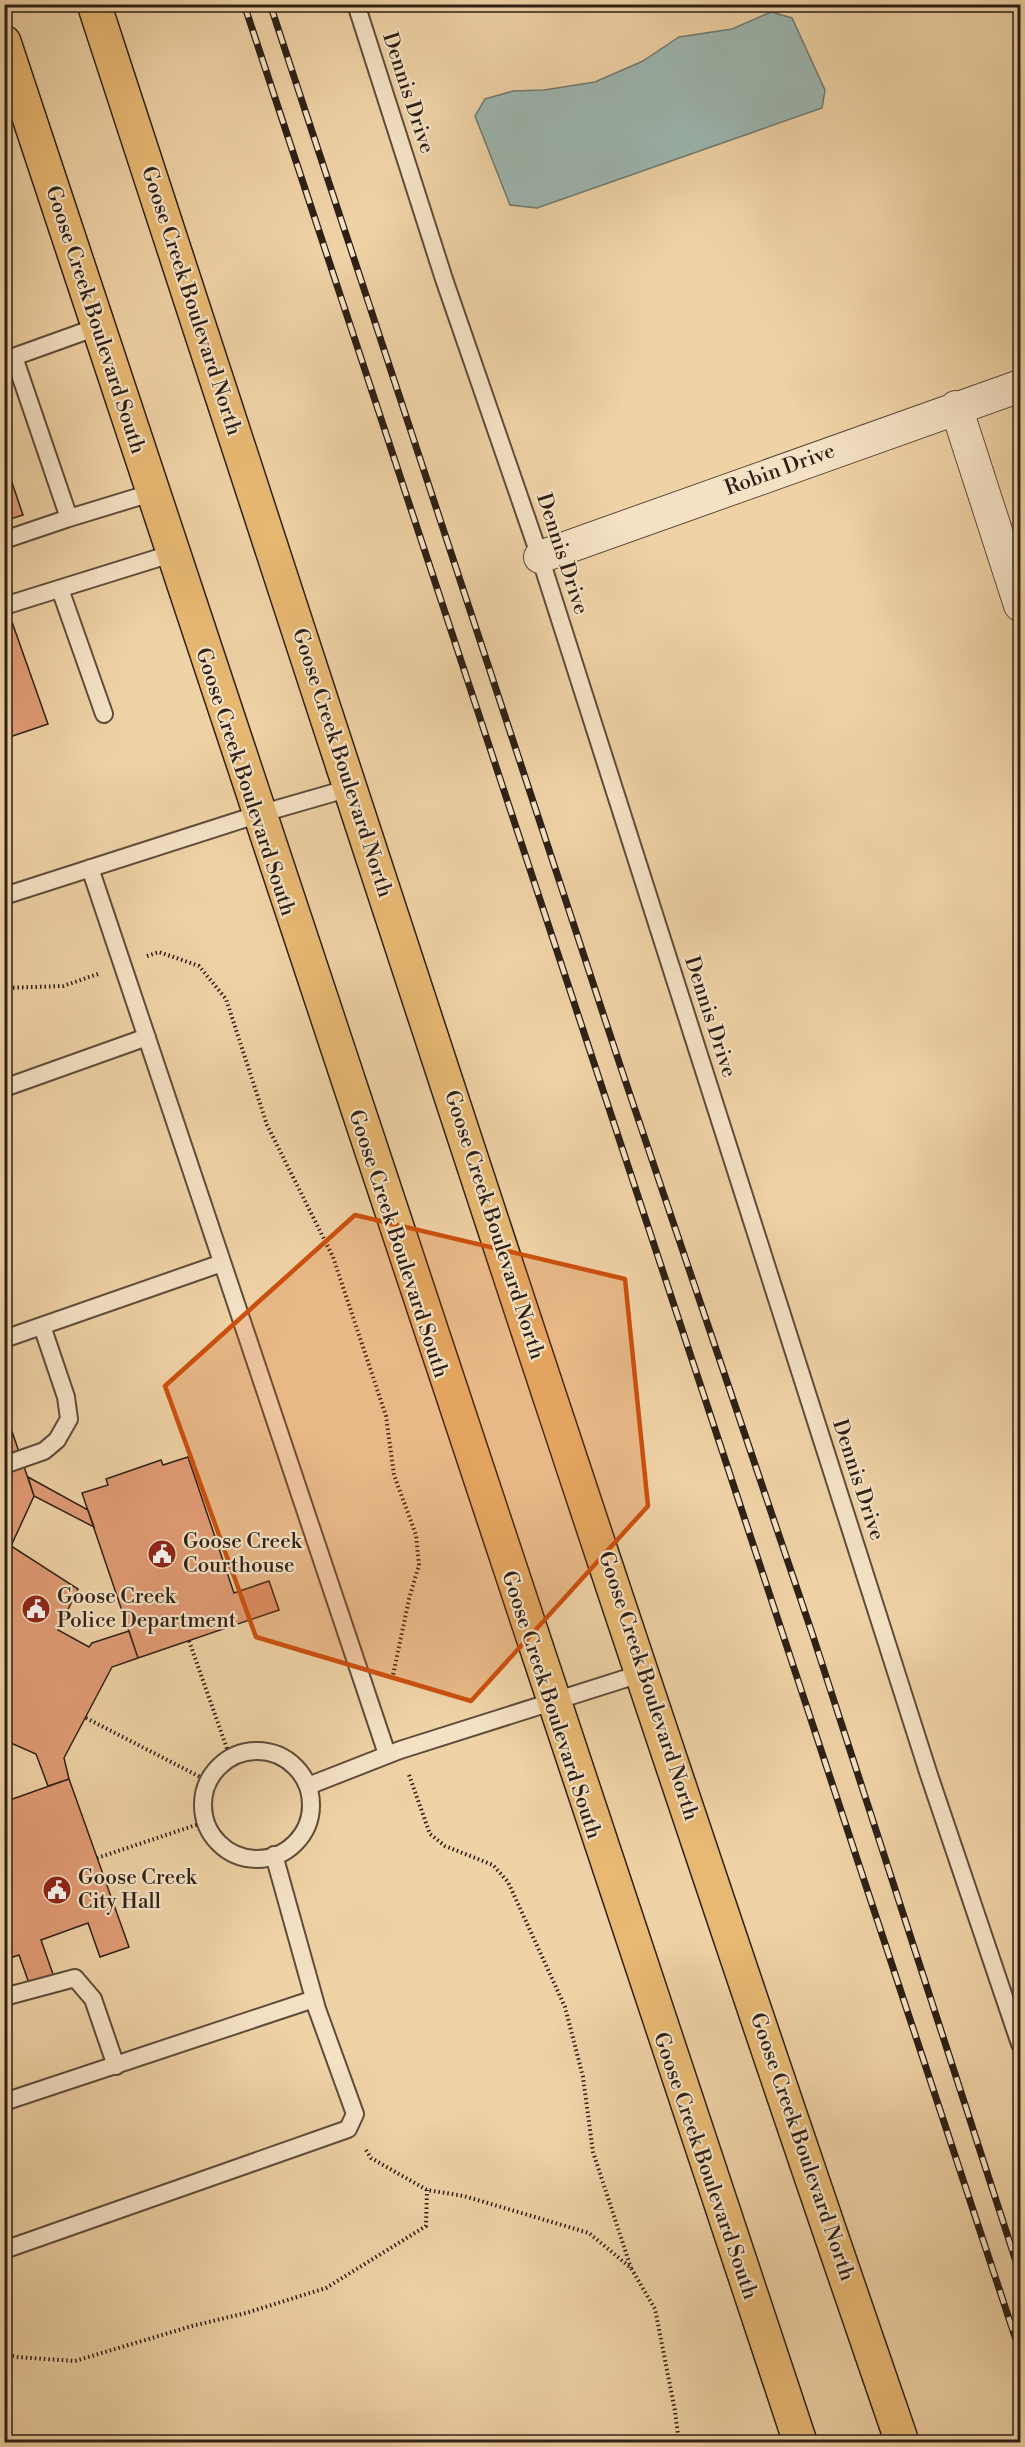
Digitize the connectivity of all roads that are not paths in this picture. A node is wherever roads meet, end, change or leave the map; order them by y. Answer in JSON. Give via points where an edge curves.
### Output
{"nodes":[{"id":1,"x":94,"y":4,"type":"edge"},
{"id":2,"x":356,"y":4,"type":"edge"},
{"id":3,"x":4,"y":42,"type":"edge"},
{"id":4,"x":97,"y":327,"type":"junction"},
{"id":5,"x":9,"y":358,"type":"edge"},
{"id":6,"x":1020,"y":386,"type":"edge"},
{"id":7,"x":956,"y":407,"type":"junction"},
{"id":8,"x":151,"y":493,"type":"junction"},
{"id":9,"x":69,"y":518,"type":"junction"},
{"id":10,"x":4,"y":540,"type":"edge"},
{"id":11,"x":171,"y":554,"type":"junction"},
{"id":12,"x":540,"y":557,"type":"junction"},
{"id":13,"x":60,"y":589,"type":"junction"},
{"id":14,"x":1020,"y":605,"type":"edge"},
{"id":15,"x":4,"y":606,"type":"edge"},
{"id":16,"x":104,"y":714,"type":"dead end"},
{"id":17,"x":350,"y":788,"type":"junction"},
{"id":18,"x":256,"y":815,"type":"junction"},
{"id":19,"x":90,"y":868,"type":"junction"},
{"id":20,"x":4,"y":896,"type":"edge"},
{"id":21,"x":147,"y":1037,"type":"junction"},
{"id":22,"x":4,"y":1088,"type":"edge"},
{"id":23,"x":222,"y":1263,"type":"junction"},
{"id":24,"x":42,"y":1326,"type":"junction"},
{"id":25,"x":4,"y":1339,"type":"edge"},
{"id":26,"x":4,"y":1465,"type":"edge"},
{"id":27,"x":643,"y":1673,"type":"junction"},
{"id":28,"x":550,"y":1702,"type":"junction"},
{"id":29,"x":393,"y":1752,"type":"junction"},
{"id":30,"x":308,"y":1786,"type":"junction"},
{"id":31,"x":274,"y":1855,"type":"junction"},
{"id":32,"x":4,"y":1997,"type":"edge"},
{"id":33,"x":314,"y":1999,"type":"junction"},
{"id":34,"x":1020,"y":2044,"type":"edge"},
{"id":35,"x":116,"y":2066,"type":"junction"},
{"id":36,"x":4,"y":2102,"type":"edge"},
{"id":37,"x":4,"y":2250,"type":"edge"},
{"id":38,"x":800,"y":2442,"type":"edge"},
{"id":39,"x":902,"y":2442,"type":"edge"}],
"edges":[{"from":1,"to":17,"type":"highway","name":"Goose Creek Boulevard North"},
{"from":2,"to":12,"type":"lane","name":"Dennis Drive","via":[[444,279]]},
{"from":3,"to":4,"type":"highway","name":"Goose Creek Boulevard South"},
{"from":4,"to":5,"type":"lane"},
{"from":4,"to":8,"type":"highway","name":"Goose Creek Boulevard South"},
{"from":5,"to":9,"type":"lane"},
{"from":6,"to":7,"type":"street","name":"Robin Drive"},
{"from":7,"to":12,"type":"street","name":"Robin Drive"},
{"from":7,"to":14,"type":"street"},
{"from":8,"to":9,"type":"lane"},
{"from":8,"to":11,"type":"highway","name":"Goose Creek Boulevard South"},
{"from":9,"to":10,"type":"lane"},
{"from":11,"to":13,"type":"lane"},
{"from":11,"to":18,"type":"highway","name":"Goose Creek Boulevard South"},
{"from":12,"to":34,"type":"lane","name":"Dennis Drive","via":[[929,1775]]},
{"from":13,"to":15,"type":"lane"},
{"from":13,"to":16,"type":"lane"},
{"from":17,"to":18,"type":"lane"},
{"from":17,"to":27,"type":"highway","name":"Goose Creek Boulevard North"},
{"from":18,"to":19,"type":"lane"},
{"from":18,"to":28,"type":"highway","name":"Goose Creek Boulevard South"},
{"from":19,"to":20,"type":"lane"},
{"from":19,"to":21,"type":"lane"},
{"from":21,"to":22,"type":"lane"},
{"from":21,"to":23,"type":"lane"},
{"from":23,"to":24,"type":"lane"},
{"from":23,"to":29,"type":"lane"},
{"from":24,"to":25,"type":"lane"},
{"from":24,"to":26,"type":"lane","via":[[66,1396],[69,1419],[57,1440],[44,1450]]},
{"from":27,"to":28,"type":"lane"},
{"from":27,"to":39,"type":"highway","name":"Goose Creek Boulevard North"},
{"from":28,"to":29,"type":"lane"},
{"from":28,"to":38,"type":"highway","name":"Goose Creek Boulevard South"},
{"from":29,"to":30,"type":"lane"},
{"from":30,"to":31,"type":"lane","via":[[309,1818],[302,1835]]},
{"from":30,"to":31,"type":"lane","via":[[293,1764],[268,1752],[248,1751],[231,1757],[213,1772],[208,1782],[202,1810],[214,1839],[227,1851],[244,1857]]},
{"from":31,"to":33,"type":"lane"},
{"from":32,"to":35,"type":"lane","via":[[75,1978],[93,1999]]},
{"from":33,"to":35,"type":"lane"},
{"from":33,"to":37,"type":"lane","via":[[355,2114],[348,2129]]},
{"from":35,"to":36,"type":"lane"}]}
